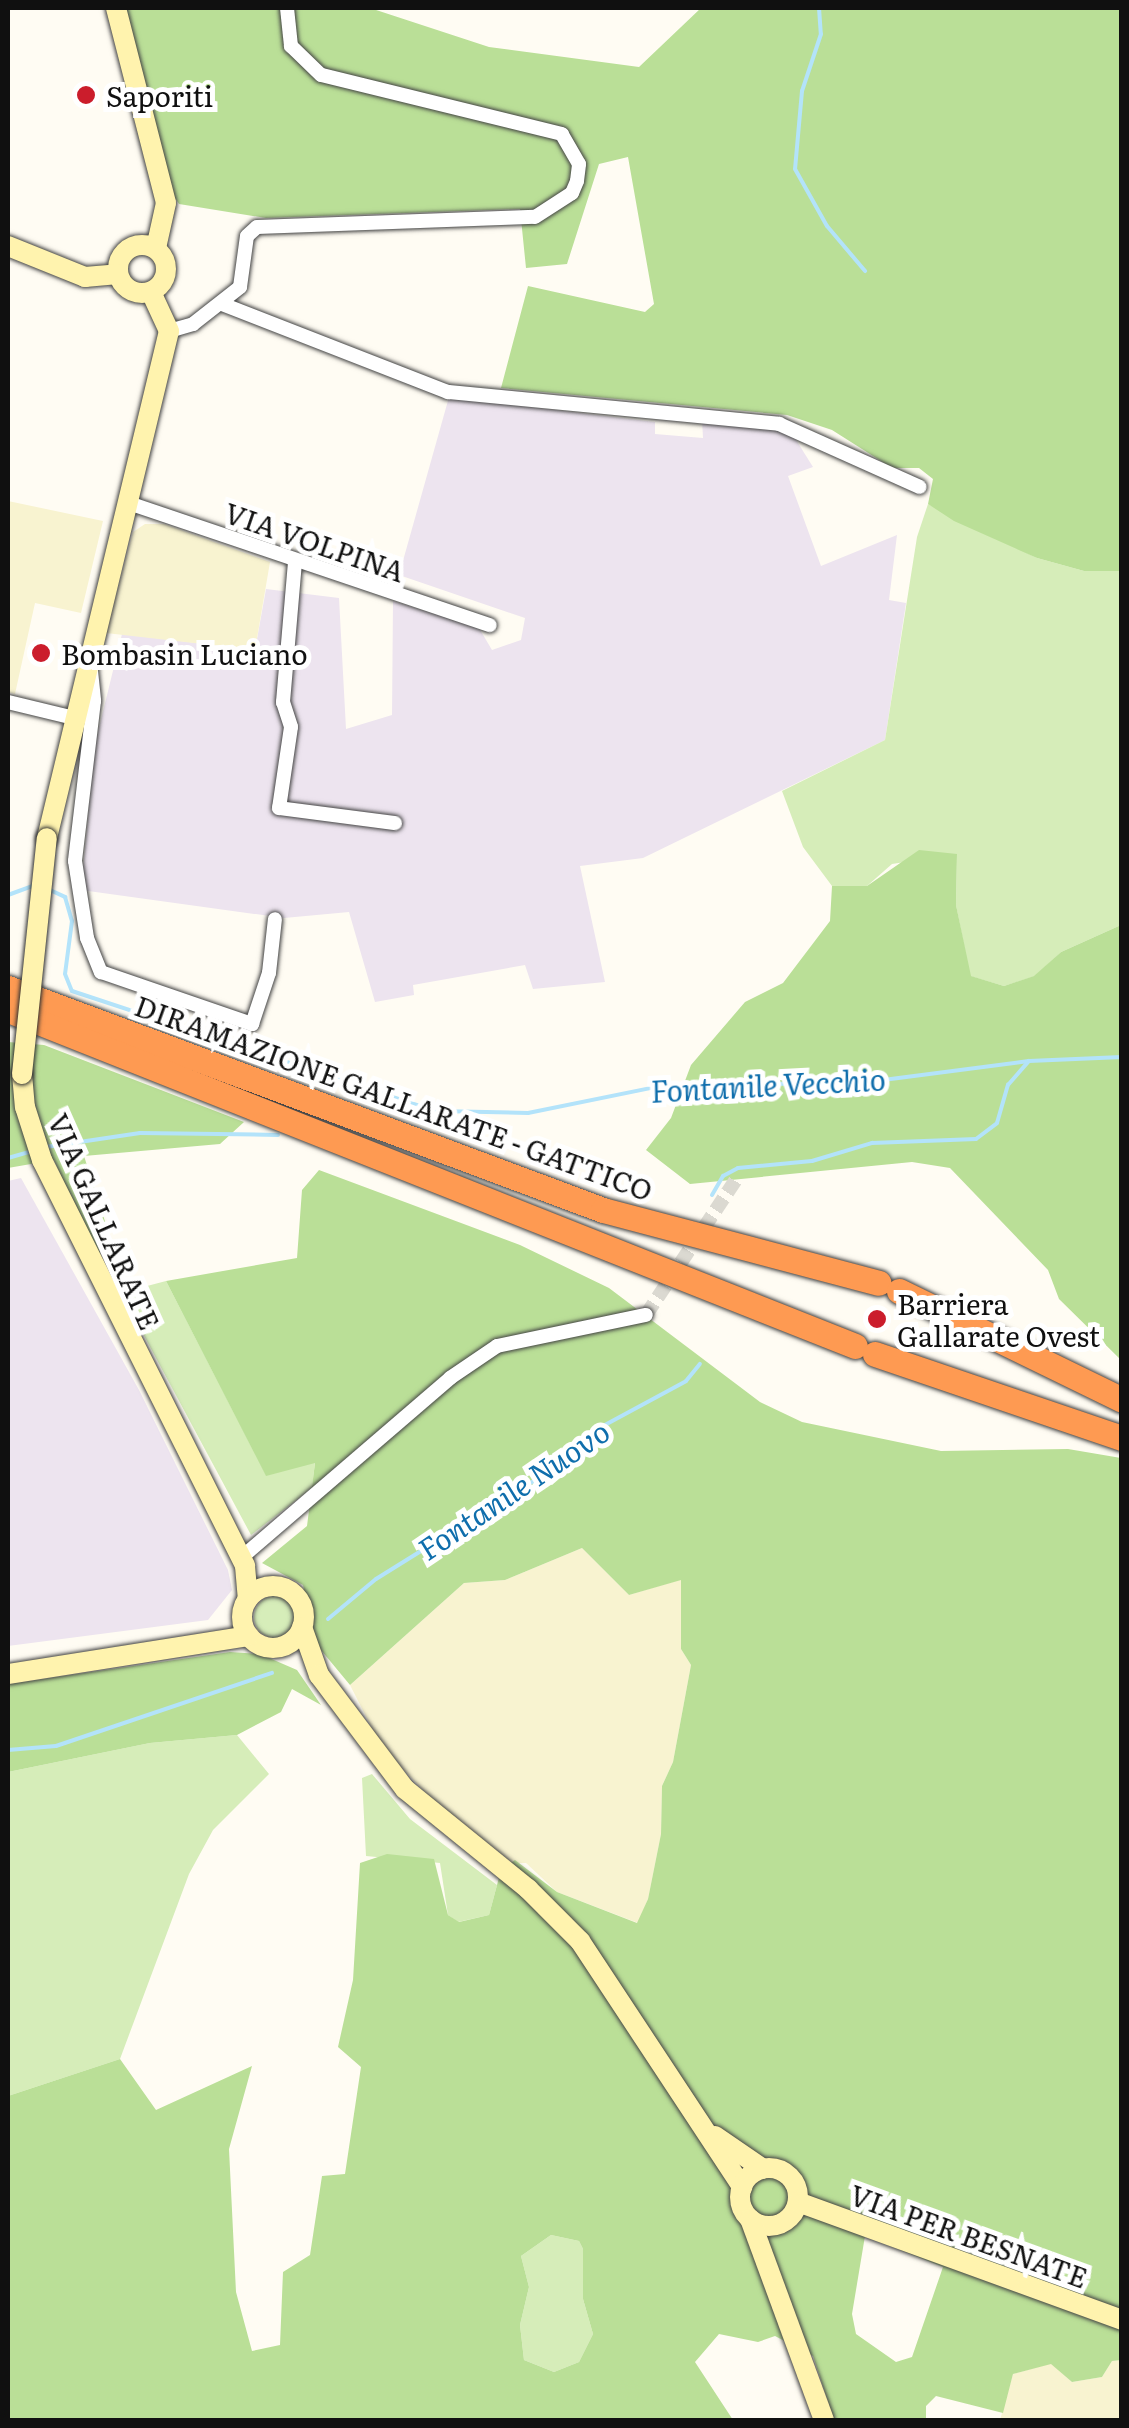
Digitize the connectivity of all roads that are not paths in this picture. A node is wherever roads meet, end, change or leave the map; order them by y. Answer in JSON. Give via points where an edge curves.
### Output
{"nodes":[{"id":1,"x":116,"y":8,"type":"edge"},
{"id":2,"x":287,"y":8,"type":"edge"},
{"id":3,"x":8,"y":246,"type":"edge"},
{"id":4,"x":156,"y":248,"type":"junction"},
{"id":5,"x":118,"y":274,"type":"junction"},
{"id":6,"x":151,"y":292,"type":"junction"},
{"id":7,"x":222,"y":304,"type":"junction"},
{"id":8,"x":169,"y":332,"type":"junction"},
{"id":9,"x":920,"y":488,"type":"dead end"},
{"id":10,"x":126,"y":502,"type":"junction"},
{"id":11,"x":295,"y":562,"type":"junction"},
{"id":12,"x":490,"y":625,"type":"dead end"},
{"id":13,"x":89,"y":648,"type":"junction"},
{"id":14,"x":8,"y":702,"type":"edge"},
{"id":15,"x":74,"y":718,"type":"junction"},
{"id":16,"x":395,"y":823,"type":"dead end"},
{"id":17,"x":275,"y":920,"type":"dead end"},
{"id":18,"x":8,"y":988,"type":"edge"},
{"id":19,"x":8,"y":1010,"type":"edge"},
{"id":20,"x":646,"y":1315,"type":"tunnel mouth"},
{"id":21,"x":1122,"y":1400,"type":"edge"},
{"id":22,"x":1122,"y":1438,"type":"edge"},
{"id":23,"x":243,"y":1562,"type":"junction"},
{"id":24,"x":280,"y":1586,"type":"junction"},
{"id":25,"x":245,"y":1604,"type":"junction"},
{"id":26,"x":302,"y":1628,"type":"junction"},
{"id":27,"x":249,"y":1636,"type":"junction"},
{"id":28,"x":196,"y":1642,"type":"junction"},
{"id":29,"x":274,"y":1648,"type":"junction"},
{"id":30,"x":316,"y":1671,"type":"junction"},
{"id":31,"x":8,"y":1674,"type":"edge"},
{"id":32,"x":708,"y":2132,"type":"junction"},
{"id":33,"x":763,"y":2168,"type":"junction"},
{"id":34,"x":742,"y":2187,"type":"junction"},
{"id":35,"x":798,"y":2202,"type":"junction"},
{"id":36,"x":750,"y":2219,"type":"junction"},
{"id":37,"x":777,"y":2225,"type":"junction"},
{"id":38,"x":772,"y":2271,"type":"junction"},
{"id":39,"x":1122,"y":2320,"type":"edge"},
{"id":40,"x":824,"y":2420,"type":"edge"}],
"edges":[{"from":1,"to":4,"type":"street","via":[[166,204]]},
{"from":2,"to":7,"type":"street","via":[[290,46],[321,75],[562,134],[579,164],[577,181],[572,194],[534,217],[257,227],[248,236],[240,288]]},
{"from":3,"to":5,"type":"street","via":[[85,278]]},
{"from":4,"to":5,"type":"street","via":[[128,248]]},
{"from":4,"to":6,"type":"street","via":[[167,267]]},
{"from":5,"to":6,"type":"street","via":[[130,290]]},
{"from":6,"to":8,"type":"street"},
{"from":7,"to":8,"type":"street"},
{"from":7,"to":9,"type":"street","via":[[448,392],[779,424]]},
{"from":8,"to":10,"type":"street","name":"VIA GALLARATE"},
{"from":10,"to":11,"type":"street","name":"VIA VOLPINA"},
{"from":10,"to":13,"type":"street","name":"VIA GALLARATE"},
{"from":11,"to":12,"type":"street","name":"VIA VOLPINA"},
{"from":11,"to":16,"type":"street","via":[[283,702],[291,728],[279,808]]},
{"from":13,"to":15,"type":"street","name":"VIA GALLARATE"},
{"from":13,"to":17,"type":"street","via":[[94,701],[74,861],[87,938],[101,972],[252,1024],[269,973]]},
{"from":14,"to":15,"type":"street"},
{"from":15,"to":23,"type":"street","name":"VIA GALLARATE","bridge":true,"via":[[47,838],[22,1074],[34,1137]]},
{"from":18,"to":21,"type":"highway","name":"DIRAMAZIONE GALLARATE - GATTICO","via":[[604,1210],[889,1287]]},
{"from":19,"to":22,"type":"highway","name":"DIRAMAZIONE GALLARATE - GATTICO","via":[[865,1350]]},
{"from":20,"to":23,"type":"street","via":[[496,1346],[450,1378]]},
{"from":23,"to":24,"type":"street"},
{"from":23,"to":25,"type":"street","name":"VIA GALLARATE"},
{"from":24,"to":25,"type":"street"},
{"from":24,"to":26,"type":"street","via":[[300,1602]]},
{"from":25,"to":27,"type":"street"},
{"from":25,"to":28,"type":"street"},
{"from":26,"to":29,"type":"street"},
{"from":26,"to":30,"type":"street"},
{"from":27,"to":28,"type":"street"},
{"from":27,"to":29,"type":"street"},
{"from":28,"to":31,"type":"street"},
{"from":29,"to":30,"type":"street"},
{"from":30,"to":32,"type":"street","via":[[404,1789],[528,1889],[580,1941]]},
{"from":32,"to":33,"type":"street"},
{"from":32,"to":34,"type":"street"},
{"from":33,"to":34,"type":"street"},
{"from":33,"to":35,"type":"street","via":[[789,2176]]},
{"from":34,"to":36,"type":"street"},
{"from":35,"to":37,"type":"street"},
{"from":35,"to":39,"type":"street","name":"VIA PER BESNATE"},
{"from":36,"to":37,"type":"street"},
{"from":36,"to":38,"type":"street"},
{"from":37,"to":38,"type":"street"},
{"from":38,"to":40,"type":"street"}]}
